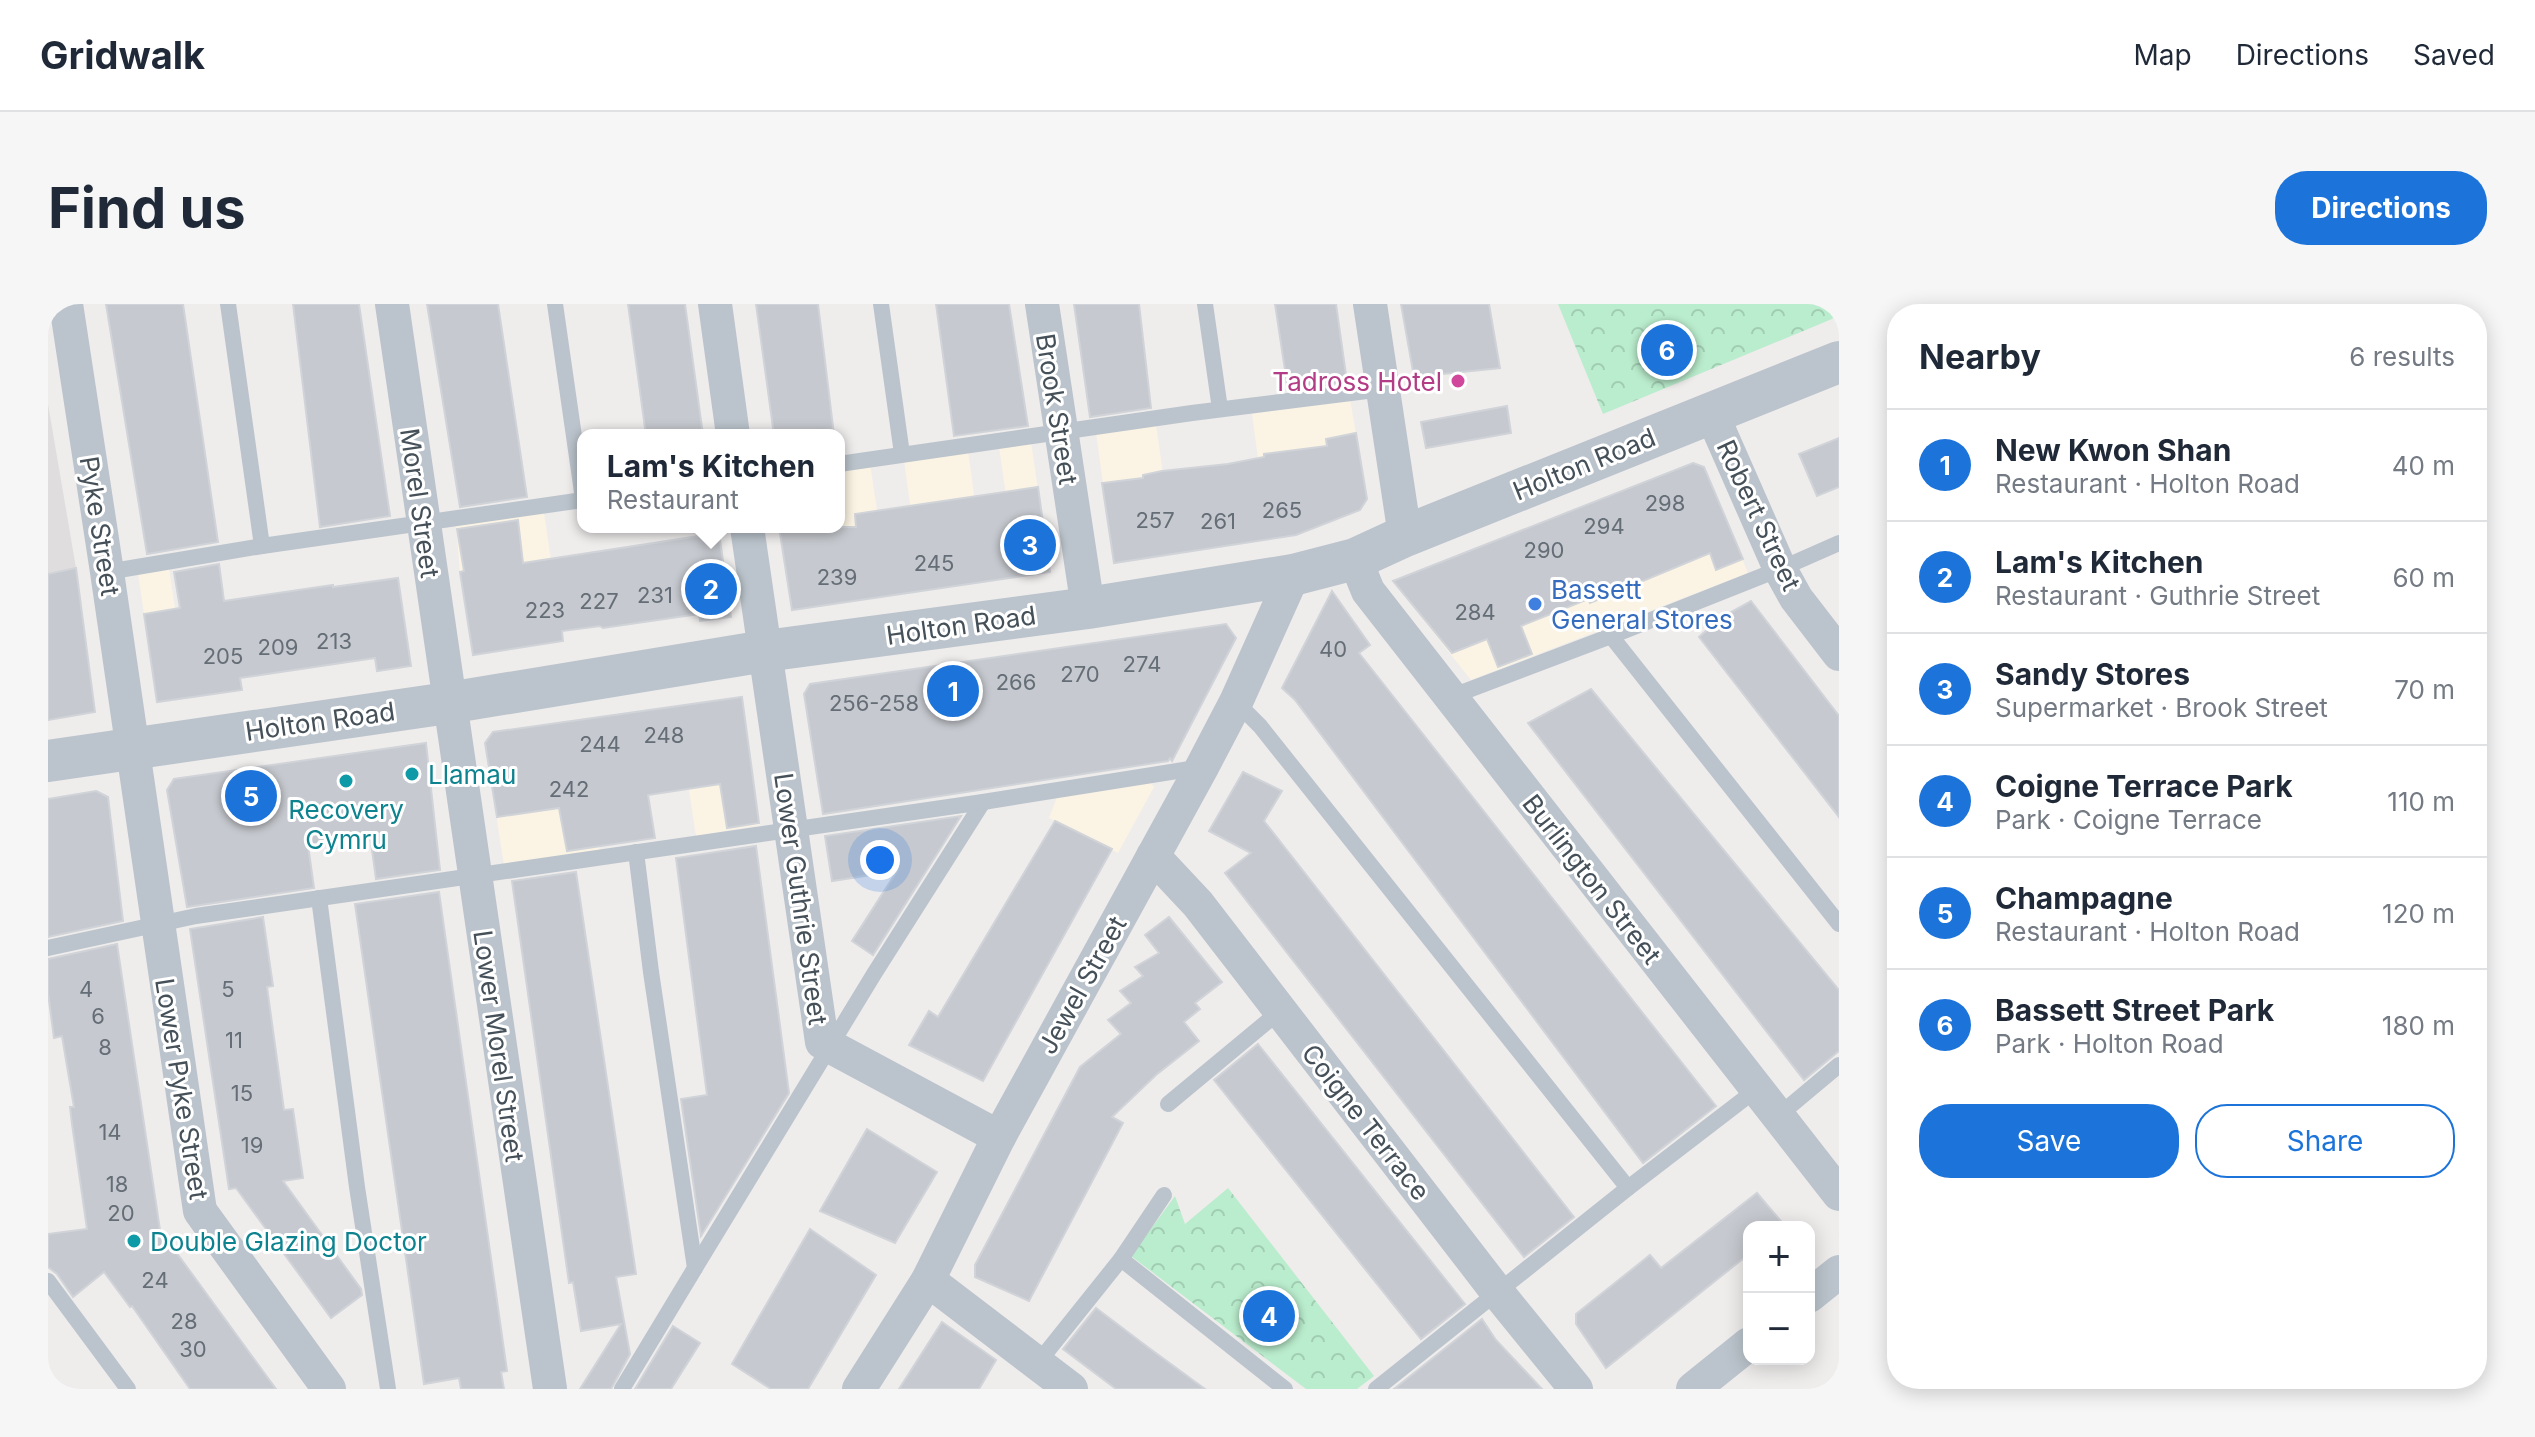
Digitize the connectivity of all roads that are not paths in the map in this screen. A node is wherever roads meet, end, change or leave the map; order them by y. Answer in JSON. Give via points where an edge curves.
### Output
{"nodes":[{"id":1,"x":66,"y":304,"type":"edge"},
{"id":2,"x":228,"y":304,"type":"edge"},
{"id":3,"x":392,"y":304,"type":"edge"},
{"id":4,"x":555,"y":304,"type":"edge"},
{"id":5,"x":715,"y":304,"type":"edge"},
{"id":6,"x":881,"y":304,"type":"edge"},
{"id":7,"x":1042,"y":304,"type":"edge"},
{"id":8,"x":1205,"y":304,"type":"edge"},
{"id":9,"x":1370,"y":304,"type":"edge"},
{"id":10,"x":1839,"y":362,"type":"edge"},
{"id":11,"x":1383,"y":389,"type":"junction"},
{"id":12,"x":1220,"y":409,"type":"junction"},
{"id":13,"x":1711,"y":412,"type":"junction"},
{"id":14,"x":732,"y":429,"type":"edge"},
{"id":15,"x":1061,"y":432,"type":"junction"},
{"id":16,"x":902,"y":454,"type":"junction"},
{"id":17,"x":577,"y":457,"type":"edge"},
{"id":18,"x":845,"y":463,"type":"edge"},
{"id":19,"x":577,"y":500,"type":"edge"},
{"id":20,"x":423,"y":523,"type":"junction"},
{"id":21,"x":748,"y":533,"type":"edge"},
{"id":22,"x":1405,"y":536,"type":"junction"},
{"id":23,"x":1839,"y":543,"type":"edge"},
{"id":24,"x":262,"y":546,"type":"junction"},
{"id":25,"x":1355,"y":559,"type":"junction"},
{"id":26,"x":1780,"y":569,"type":"junction"},
{"id":27,"x":107,"y":572,"type":"junction"},
{"id":28,"x":1293,"y":575,"type":"junction"},
{"id":29,"x":1088,"y":608,"type":"junction"},
{"id":30,"x":1611,"y":636,"type":"junction"},
{"id":31,"x":765,"y":651,"type":"junction"},
{"id":32,"x":1839,"y":654,"type":"edge"},
{"id":33,"x":1450,"y":697,"type":"junction"},
{"id":34,"x":1236,"y":702,"type":"junction"},
{"id":35,"x":448,"y":703,"type":"junction"},
{"id":36,"x":132,"y":749,"type":"junction"},
{"id":37,"x":48,"y":761,"type":"edge"},
{"id":38,"x":1202,"y":767,"type":"junction"},
{"id":39,"x":983,"y":802,"type":"junction"},
{"id":40,"x":791,"y":830,"type":"junction"},
{"id":41,"x":636,"y":852,"type":"junction"},
{"id":42,"x":1153,"y":856,"type":"junction"},
{"id":43,"x":474,"y":875,"type":"junction"},
{"id":44,"x":319,"y":898,"type":"junction"},
{"id":45,"x":157,"y":923,"type":"junction"},
{"id":46,"x":1839,"y":924,"type":"edge"},
{"id":47,"x":48,"y":948,"type":"edge"},
{"id":48,"x":1280,"y":1011,"type":"junction"},
{"id":49,"x":829,"y":1048,"type":"junction"},
{"id":50,"x":1839,"y":1065,"type":"edge"},
{"id":51,"x":1768,"y":1102,"type":"junction"},
{"id":52,"x":1168,"y":1104,"type":"dead end"},
{"id":53,"x":999,"y":1137,"type":"junction"},
{"id":54,"x":1628,"y":1188,"type":"junction"},
{"id":55,"x":1839,"y":1194,"type":"edge"},
{"id":56,"x":1164,"y":1195,"type":"dead end"},
{"id":57,"x":1121,"y":1259,"type":"junction"},
{"id":58,"x":695,"y":1268,"type":"junction"},
{"id":59,"x":1839,"y":1272,"type":"edge"},
{"id":60,"x":928,"y":1280,"type":"junction"},
{"id":61,"x":48,"y":1281,"type":"edge"},
{"id":62,"x":1498,"y":1293,"type":"junction"},
{"id":63,"x":1813,"y":1293,"type":"edge"},
{"id":64,"x":1743,"y":1349,"type":"edge"},
{"id":65,"x":1048,"y":1376,"type":"edge"},
{"id":66,"x":128,"y":1389,"type":"edge"},
{"id":67,"x":329,"y":1389,"type":"edge"},
{"id":68,"x":388,"y":1389,"type":"edge"},
{"id":69,"x":550,"y":1389,"type":"edge"},
{"id":70,"x":622,"y":1389,"type":"edge"},
{"id":71,"x":859,"y":1389,"type":"edge"},
{"id":72,"x":1285,"y":1389,"type":"edge"},
{"id":73,"x":1376,"y":1389,"type":"edge"},
{"id":74,"x":1576,"y":1389,"type":"edge"},
{"id":75,"x":1693,"y":1389,"type":"edge"}],
"edges":[{"from":1,"to":27,"type":"street","name":"Pyke Street"},
{"from":2,"to":24,"type":"lane"},
{"from":3,"to":20,"type":"street","name":"Morel Street"},
{"from":4,"to":17,"type":"lane"},
{"from":5,"to":14,"type":"street"},
{"from":6,"to":16,"type":"lane"},
{"from":7,"to":15,"type":"street","name":"Brook Street"},
{"from":8,"to":12,"type":"lane"},
{"from":9,"to":11,"type":"street"},
{"from":10,"to":13,"type":"street","name":"Holton Road"},
{"from":11,"to":12,"type":"lane"},
{"from":11,"to":22,"type":"street"},
{"from":12,"to":15,"type":"lane"},
{"from":13,"to":22,"type":"street","name":"Holton Road"},
{"from":13,"to":26,"type":"street","name":"Robert Street"},
{"from":15,"to":16,"type":"lane"},
{"from":15,"to":29,"type":"street","name":"Brook Street"},
{"from":16,"to":18,"type":"lane"},
{"from":19,"to":20,"type":"lane"},
{"from":20,"to":24,"type":"lane"},
{"from":20,"to":35,"type":"street","name":"Morel Street"},
{"from":21,"to":31,"type":"street","name":"Lower Guthrie Street"},
{"from":22,"to":25,"type":"street","name":"Holton Road"},
{"from":23,"to":26,"type":"lane"},
{"from":24,"to":27,"type":"lane"},
{"from":25,"to":28,"type":"street","name":"Holton Road"},
{"from":25,"to":33,"type":"street","name":"Burlington Street","via":[[1368,591]]},
{"from":26,"to":30,"type":"lane"},
{"from":26,"to":32,"type":"street","name":"Robert Street"},
{"from":27,"to":36,"type":"street","name":"Pyke Street"},
{"from":28,"to":29,"type":"street","name":"Holton Road"},
{"from":28,"to":34,"type":"street","name":"Jewel Street"},
{"from":29,"to":31,"type":"street","name":"Holton Road"},
{"from":30,"to":33,"type":"lane"},
{"from":30,"to":46,"type":"lane"},
{"from":31,"to":35,"type":"street","name":"Holton Road"},
{"from":31,"to":40,"type":"street","name":"Lower Guthrie Street"},
{"from":33,"to":51,"type":"street","name":"Burlington Street"},
{"from":34,"to":38,"type":"street","name":"Jewel Street"},
{"from":34,"to":54,"type":"lane"},
{"from":35,"to":36,"type":"street","name":"Holton Road"},
{"from":35,"to":43,"type":"street","name":"Lower Morel Street"},
{"from":36,"to":37,"type":"street","name":"Holton Road"},
{"from":36,"to":45,"type":"street","name":"Lower Pyke Street"},
{"from":38,"to":39,"type":"lane"},
{"from":38,"to":42,"type":"street","name":"Jewel Street"},
{"from":39,"to":40,"type":"lane"},
{"from":39,"to":49,"type":"lane"},
{"from":40,"to":41,"type":"lane"},
{"from":40,"to":49,"type":"street","name":"Lower Guthrie Street","via":[[822,1042]]},
{"from":41,"to":43,"type":"lane"},
{"from":41,"to":58,"type":"lane"},
{"from":42,"to":48,"type":"street","name":"Coigne Terrace","via":[[1198,904]]},
{"from":42,"to":53,"type":"street","name":"Jewel Street"},
{"from":43,"to":44,"type":"lane"},
{"from":43,"to":69,"type":"street","name":"Lower Morel Street"},
{"from":44,"to":45,"type":"lane"},
{"from":44,"to":68,"type":"lane"},
{"from":45,"to":47,"type":"lane"},
{"from":45,"to":67,"type":"street","name":"Lower Pyke Street","via":[[200,1211]]},
{"from":48,"to":52,"type":"lane"},
{"from":48,"to":62,"type":"street","name":"Coigne Terrace"},
{"from":49,"to":53,"type":"street","name":"Lower Guthrie Street"},
{"from":49,"to":58,"type":"lane"},
{"from":50,"to":51,"type":"lane"},
{"from":51,"to":54,"type":"lane"},
{"from":51,"to":55,"type":"street","name":"Burlington Street"},
{"from":53,"to":60,"type":"street","name":"Jewel Street"},
{"from":54,"to":62,"type":"lane"},
{"from":56,"to":57,"type":"lane"},
{"from":57,"to":65,"type":"lane"},
{"from":57,"to":72,"type":"lane"},
{"from":58,"to":70,"type":"lane"},
{"from":59,"to":63,"type":"street"},
{"from":60,"to":65,"type":"street"},
{"from":60,"to":71,"type":"street","name":"Jewel Street"},
{"from":61,"to":66,"type":"lane"},
{"from":62,"to":73,"type":"lane"},
{"from":62,"to":74,"type":"street","name":"Coigne Terrace"},
{"from":64,"to":75,"type":"street"}]}
